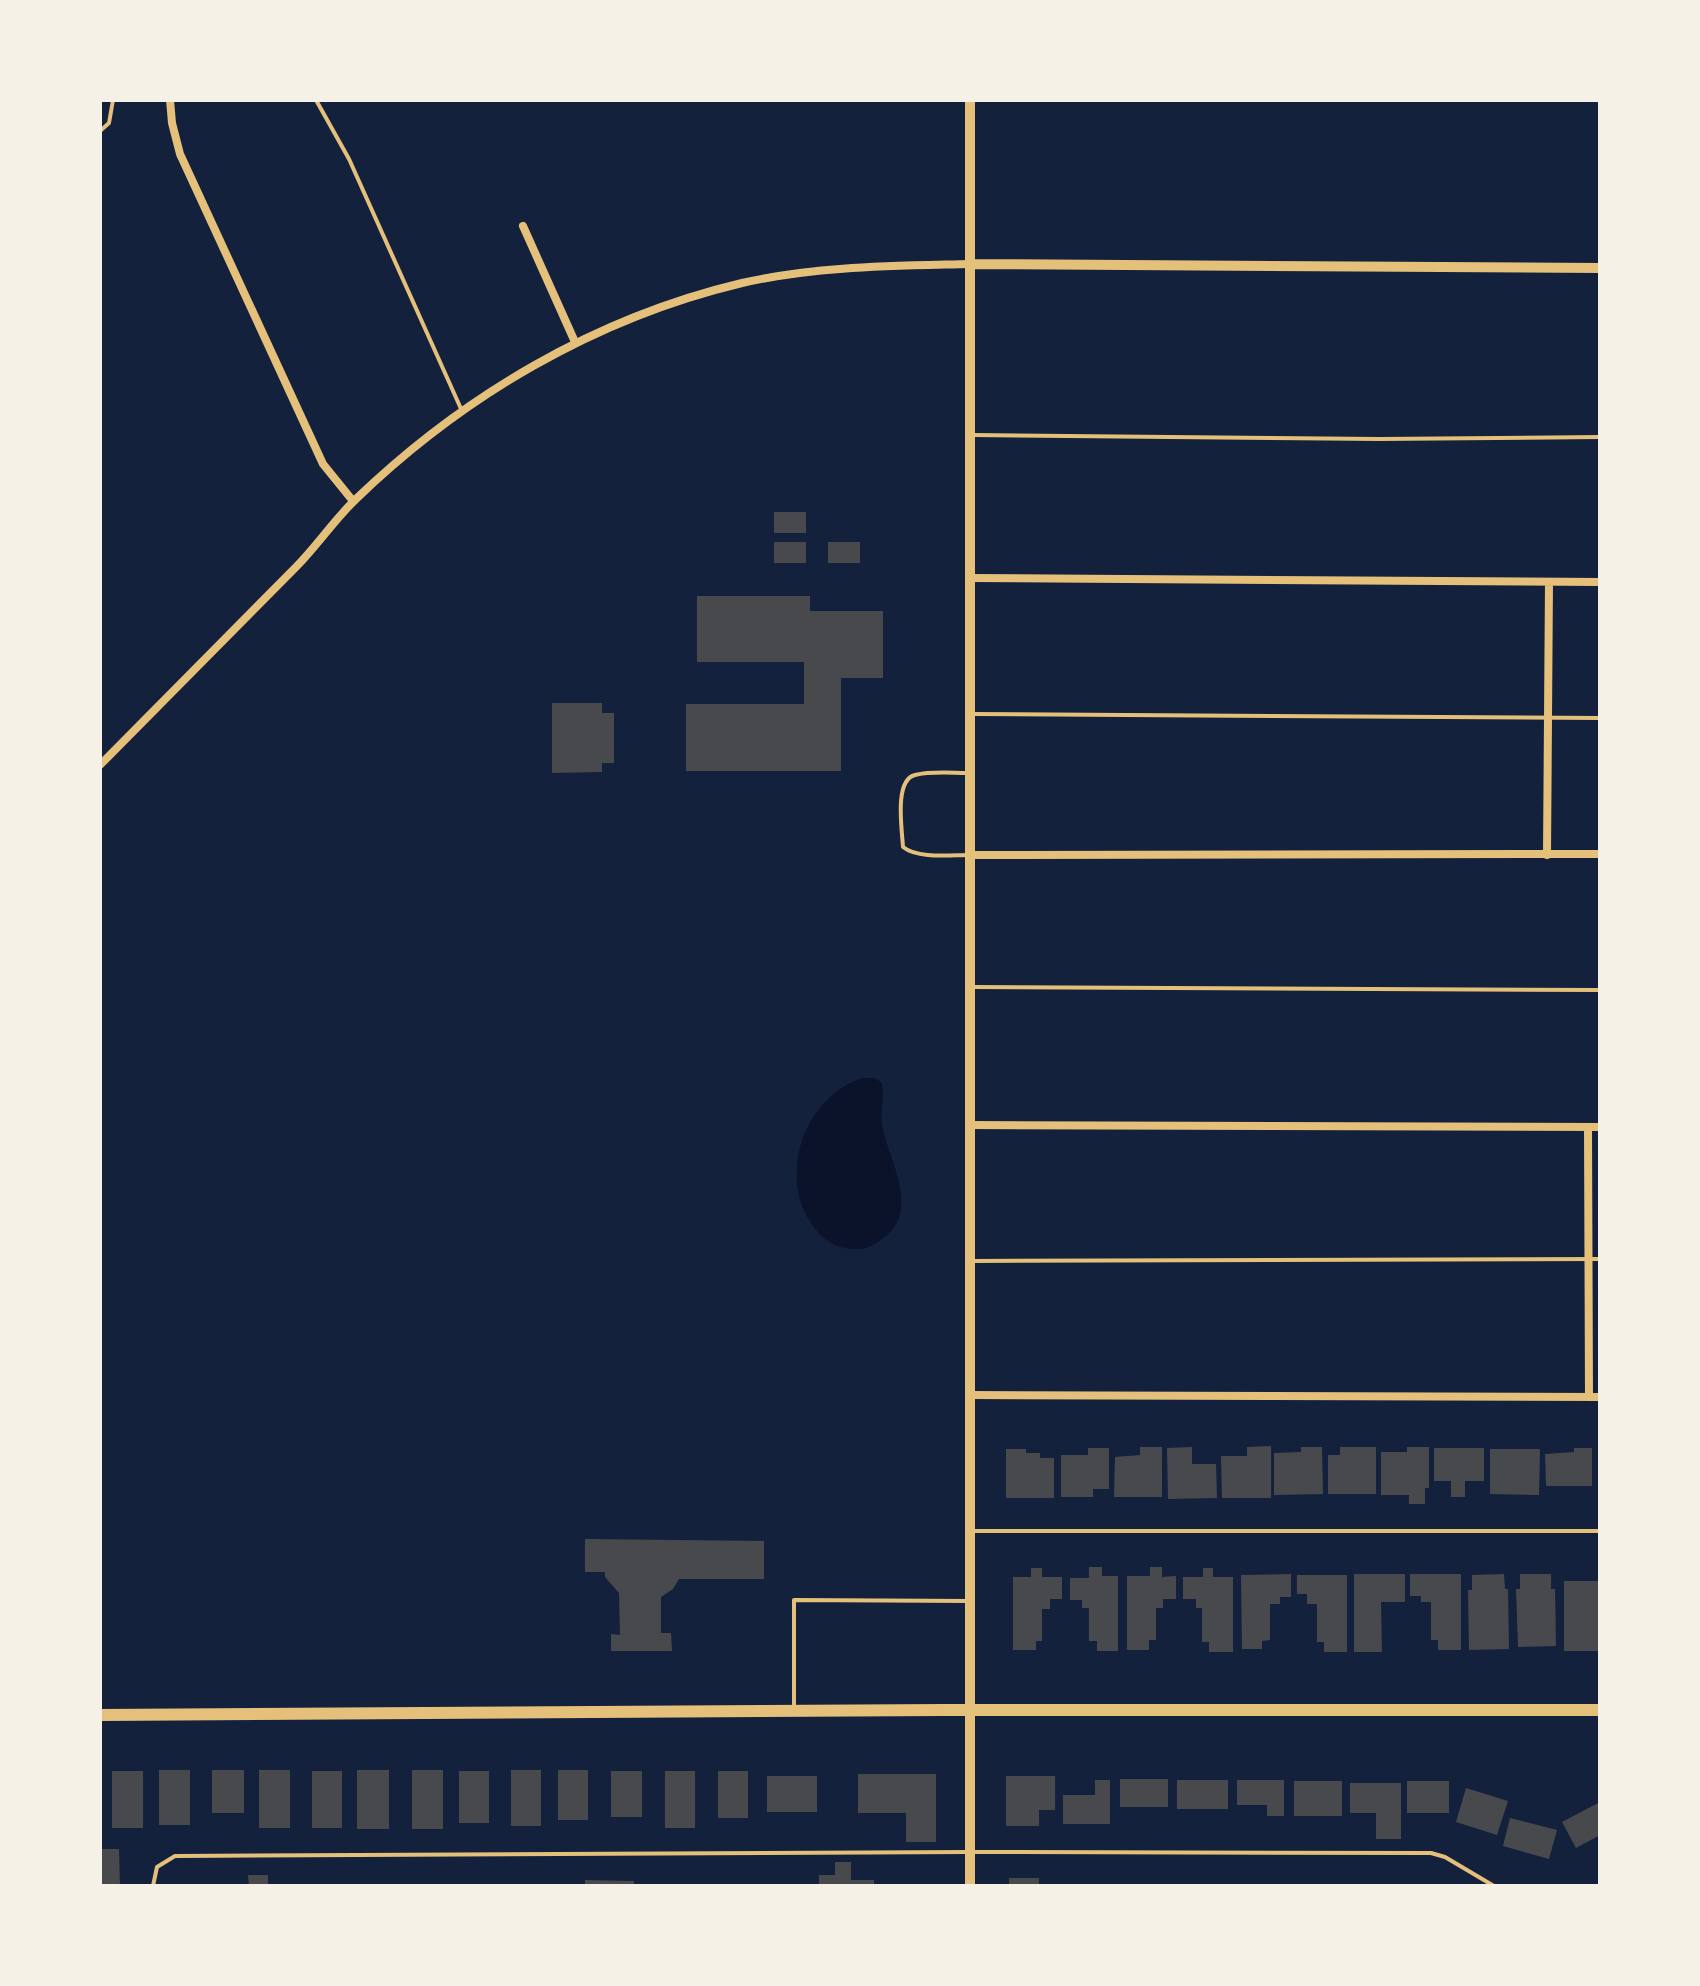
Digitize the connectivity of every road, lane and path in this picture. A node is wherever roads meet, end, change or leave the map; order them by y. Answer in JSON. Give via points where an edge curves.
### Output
{"nodes":[{"id":1,"x":113,"y":100,"type":"edge"},
{"id":2,"x":170,"y":100,"type":"edge"},
{"id":3,"x":316,"y":100,"type":"edge"},
{"id":4,"x":970,"y":100,"type":"edge"},
{"id":5,"x":100,"y":131,"type":"edge"},
{"id":6,"x":523,"y":226,"type":"dead end"},
{"id":7,"x":970,"y":264,"type":"junction"},
{"id":8,"x":1600,"y":268,"type":"edge"},
{"id":9,"x":575,"y":342,"type":"junction"},
{"id":10,"x":462,"y":411,"type":"junction"},
{"id":11,"x":970,"y":435,"type":"junction"},
{"id":12,"x":1600,"y":437,"type":"edge"},
{"id":13,"x":353,"y":501,"type":"junction"},
{"id":14,"x":970,"y":578,"type":"junction"},
{"id":15,"x":1549,"y":582,"type":"junction"},
{"id":16,"x":1600,"y":582,"type":"edge"},
{"id":17,"x":969,"y":714,"type":"junction"},
{"id":18,"x":1548,"y":718,"type":"junction"},
{"id":19,"x":1600,"y":718,"type":"edge"},
{"id":20,"x":100,"y":765,"type":"edge"},
{"id":21,"x":970,"y":773,"type":"junction"},
{"id":22,"x":1600,"y":854,"type":"edge"},
{"id":23,"x":969,"y":855,"type":"junction"},
{"id":24,"x":1547,"y":855,"type":"junction"},
{"id":25,"x":970,"y":987,"type":"junction"},
{"id":26,"x":1600,"y":990,"type":"edge"},
{"id":27,"x":970,"y":1125,"type":"junction"},
{"id":28,"x":1588,"y":1127,"type":"junction"},
{"id":29,"x":1600,"y":1127,"type":"edge"},
{"id":30,"x":1589,"y":1259,"type":"junction"},
{"id":31,"x":1600,"y":1259,"type":"edge"},
{"id":32,"x":970,"y":1261,"type":"junction"},
{"id":33,"x":970,"y":1395,"type":"junction"},
{"id":34,"x":1589,"y":1397,"type":"junction"},
{"id":35,"x":1600,"y":1397,"type":"edge"},
{"id":36,"x":970,"y":1531,"type":"junction"},
{"id":37,"x":1600,"y":1531,"type":"edge"},
{"id":38,"x":971,"y":1601,"type":"junction"},
{"id":39,"x":971,"y":1710,"type":"junction"},
{"id":40,"x":1600,"y":1710,"type":"edge"},
{"id":41,"x":794,"y":1711,"type":"junction"},
{"id":42,"x":100,"y":1715,"type":"edge"},
{"id":43,"x":970,"y":1852,"type":"junction"},
{"id":44,"x":153,"y":1886,"type":"edge"},
{"id":45,"x":970,"y":1886,"type":"edge"},
{"id":46,"x":1494,"y":1886,"type":"edge"}],
"edges":[{"from":1,"to":5,"type":"lane","via":[[109,123]]},
{"from":2,"to":13,"type":"street","via":[[180,154],[323,464]]},
{"from":3,"to":10,"type":"lane","via":[[349,159]]},
{"from":4,"to":7,"type":"street"},
{"from":6,"to":9,"type":"street"},
{"from":7,"to":8,"type":"street"},
{"from":7,"to":9,"type":"street","via":[[885,266],[741,283]]},
{"from":7,"to":11,"type":"street"},
{"from":9,"to":10,"type":"street"},
{"from":10,"to":13,"type":"street"},
{"from":11,"to":12,"type":"lane"},
{"from":11,"to":14,"type":"street"},
{"from":13,"to":20,"type":"street","via":[[311,552]]},
{"from":14,"to":15,"type":"street"},
{"from":14,"to":17,"type":"street"},
{"from":15,"to":16,"type":"street"},
{"from":15,"to":18,"type":"street"},
{"from":17,"to":18,"type":"lane"},
{"from":17,"to":21,"type":"street"},
{"from":18,"to":19,"type":"lane"},
{"from":18,"to":24,"type":"street"},
{"from":21,"to":23,"type":"street"},
{"from":21,"to":23,"type":"lane","via":[[913,775],[901,794],[903,847],[922,854]]},
{"from":22,"to":24,"type":"street"},
{"from":23,"to":24,"type":"street"},
{"from":23,"to":25,"type":"street"},
{"from":25,"to":26,"type":"lane"},
{"from":25,"to":27,"type":"street"},
{"from":27,"to":28,"type":"street"},
{"from":27,"to":32,"type":"street"},
{"from":28,"to":29,"type":"street"},
{"from":28,"to":30,"type":"street"},
{"from":30,"to":31,"type":"lane"},
{"from":30,"to":32,"type":"lane"},
{"from":30,"to":34,"type":"street"},
{"from":32,"to":33,"type":"street"},
{"from":33,"to":34,"type":"street"},
{"from":33,"to":36,"type":"street"},
{"from":34,"to":35,"type":"street"},
{"from":36,"to":37,"type":"lane"},
{"from":36,"to":38,"type":"street"},
{"from":38,"to":39,"type":"street"},
{"from":38,"to":41,"type":"lane","via":[[794,1600]]},
{"from":39,"to":40,"type":"main road"},
{"from":39,"to":41,"type":"main road"},
{"from":39,"to":43,"type":"street"},
{"from":41,"to":42,"type":"main road"},
{"from":43,"to":44,"type":"lane","via":[[175,1856],[157,1867]]},
{"from":43,"to":45,"type":"street"},
{"from":43,"to":46,"type":"lane","via":[[1431,1853]]}]}
